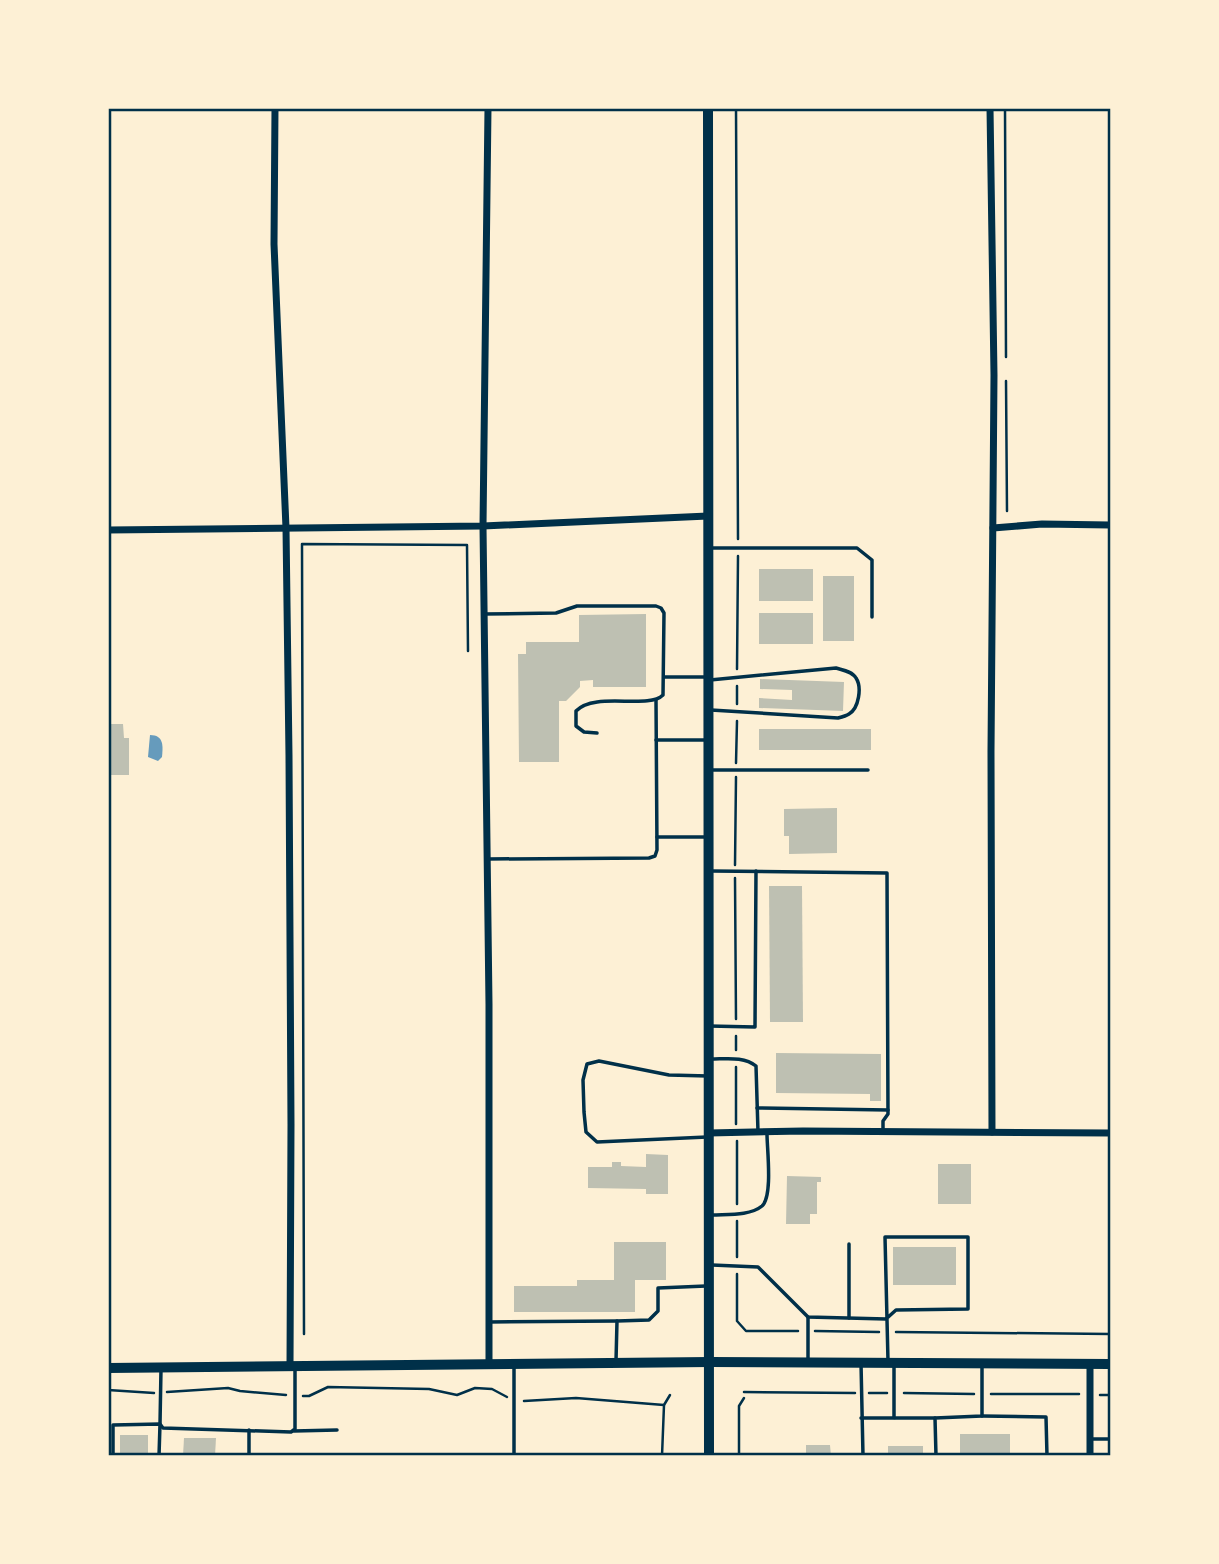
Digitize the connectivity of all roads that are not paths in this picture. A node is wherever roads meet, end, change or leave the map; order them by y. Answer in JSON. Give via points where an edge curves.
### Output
{"nodes":[{"id":1,"x":275,"y":108,"type":"edge"},
{"id":2,"x":488,"y":108,"type":"edge"},
{"id":3,"x":708,"y":108,"type":"edge"},
{"id":4,"x":990,"y":108,"type":"edge"},
{"id":5,"x":708,"y":516,"type":"junction"},
{"id":6,"x":1111,"y":525,"type":"edge"},
{"id":7,"x":483,"y":526,"type":"junction"},
{"id":8,"x":286,"y":528,"type":"junction"},
{"id":9,"x":993,"y":528,"type":"junction"},
{"id":10,"x":108,"y":530,"type":"edge"},
{"id":11,"x":708,"y":548,"type":"junction"},
{"id":12,"x":484,"y":614,"type":"junction"},
{"id":13,"x":872,"y":617,"type":"dead end"},
{"id":14,"x":664,"y":677,"type":"junction"},
{"id":15,"x":709,"y":679,"type":"junction"},
{"id":16,"x":656,"y":700,"type":"junction"},
{"id":17,"x":709,"y":710,"type":"junction"},
{"id":18,"x":597,"y":733,"type":"dead end"},
{"id":19,"x":656,"y":740,"type":"junction"},
{"id":20,"x":709,"y":740,"type":"junction"},
{"id":21,"x":709,"y":770,"type":"junction"},
{"id":22,"x":868,"y":770,"type":"dead end"},
{"id":23,"x":657,"y":837,"type":"junction"},
{"id":24,"x":709,"y":837,"type":"junction"},
{"id":25,"x":487,"y":859,"type":"junction"},
{"id":26,"x":709,"y":871,"type":"junction"},
{"id":27,"x":756,"y":872,"type":"junction"},
{"id":28,"x":709,"y":1026,"type":"junction"},
{"id":29,"x":709,"y":1059,"type":"junction"},
{"id":30,"x":709,"y":1076,"type":"junction"},
{"id":31,"x":757,"y":1108,"type":"junction"},
{"id":32,"x":888,"y":1110,"type":"junction"},
{"id":33,"x":883,"y":1131,"type":"junction"},
{"id":34,"x":758,"y":1132,"type":"junction"},
{"id":35,"x":767,"y":1132,"type":"junction"},
{"id":36,"x":992,"y":1132,"type":"junction"},
{"id":37,"x":1111,"y":1133,"type":"edge"},
{"id":38,"x":709,"y":1135,"type":"junction"},
{"id":39,"x":709,"y":1215,"type":"junction"},
{"id":40,"x":849,"y":1244,"type":"dead end"},
{"id":41,"x":710,"y":1265,"type":"junction"},
{"id":42,"x":710,"y":1286,"type":"junction"},
{"id":43,"x":808,"y":1317,"type":"junction"},
{"id":44,"x":849,"y":1318,"type":"junction"},
{"id":45,"x":886,"y":1319,"type":"junction"},
{"id":46,"x":617,"y":1321,"type":"junction"},
{"id":47,"x":489,"y":1322,"type":"junction"},
{"id":48,"x":710,"y":1362,"type":"junction"},
{"id":49,"x":616,"y":1363,"type":"junction"},
{"id":50,"x":808,"y":1363,"type":"junction"},
{"id":51,"x":861,"y":1363,"type":"junction"},
{"id":52,"x":891,"y":1363,"type":"junction"},
{"id":53,"x":982,"y":1363,"type":"junction"},
{"id":54,"x":1090,"y":1364,"type":"junction"},
{"id":55,"x":1111,"y":1364,"type":"edge"},
{"id":56,"x":489,"y":1365,"type":"junction"},
{"id":57,"x":514,"y":1365,"type":"junction"},
{"id":58,"x":292,"y":1367,"type":"junction"},
{"id":59,"x":108,"y":1368,"type":"edge"},
{"id":60,"x":162,"y":1368,"type":"junction"},
{"id":61,"x":982,"y":1416,"type":"junction"},
{"id":62,"x":861,"y":1418,"type":"junction"},
{"id":63,"x":894,"y":1418,"type":"junction"},
{"id":64,"x":935,"y":1418,"type":"junction"},
{"id":65,"x":160,"y":1424,"type":"junction"},
{"id":66,"x":249,"y":1430,"type":"junction"},
{"id":67,"x":337,"y":1430,"type":"dead end"},
{"id":68,"x":291,"y":1432,"type":"junction"},
{"id":69,"x":1090,"y":1439,"type":"junction"},
{"id":70,"x":1111,"y":1439,"type":"edge"},
{"id":71,"x":113,"y":1455,"type":"edge"},
{"id":72,"x":159,"y":1455,"type":"edge"},
{"id":73,"x":249,"y":1455,"type":"edge"},
{"id":74,"x":513,"y":1455,"type":"edge"},
{"id":75,"x":709,"y":1455,"type":"edge"},
{"id":76,"x":863,"y":1455,"type":"edge"},
{"id":77,"x":936,"y":1455,"type":"edge"},
{"id":78,"x":1047,"y":1455,"type":"edge"},
{"id":79,"x":1090,"y":1455,"type":"edge"}],
"edges":[{"from":1,"to":8,"type":"street","via":[[274,244]]},
{"from":2,"to":7,"type":"street"},
{"from":3,"to":5,"type":"main road"},
{"from":4,"to":9,"type":"street"},
{"from":5,"to":7,"type":"street"},
{"from":5,"to":11,"type":"main road"},
{"from":6,"to":9,"type":"street"},
{"from":7,"to":8,"type":"street"},
{"from":7,"to":12,"type":"street"},
{"from":8,"to":10,"type":"street"},
{"from":8,"to":58,"type":"street"},
{"from":9,"to":36,"type":"street"},
{"from":11,"to":13,"type":"lane","via":[[857,548],[872,560]]},
{"from":11,"to":15,"type":"main road"},
{"from":12,"to":14,"type":"lane","via":[[556,613],[578,606],[658,607],[664,613]]},
{"from":12,"to":25,"type":"street"},
{"from":14,"to":15,"type":"lane"},
{"from":14,"to":16,"type":"lane","via":[[663,695]]},
{"from":15,"to":17,"type":"main road"},
{"from":15,"to":17,"type":"lane","via":[[836,668],[850,673],[858,686],[855,709],[838,718]]},
{"from":16,"to":18,"type":"lane","via":[[580,708],[576,726]]},
{"from":16,"to":19,"type":"lane"},
{"from":17,"to":20,"type":"main road"},
{"from":19,"to":20,"type":"lane"},
{"from":19,"to":23,"type":"lane"},
{"from":20,"to":21,"type":"main road"},
{"from":21,"to":22,"type":"lane"},
{"from":21,"to":24,"type":"main road"},
{"from":23,"to":24,"type":"lane"},
{"from":23,"to":25,"type":"lane","via":[[657,853],[649,858]]},
{"from":24,"to":26,"type":"main road"},
{"from":25,"to":47,"type":"street"},
{"from":26,"to":27,"type":"lane"},
{"from":26,"to":28,"type":"main road"},
{"from":27,"to":28,"type":"lane","via":[[755,1027]]},
{"from":27,"to":32,"type":"lane","via":[[887,873]]},
{"from":28,"to":29,"type":"main road"},
{"from":29,"to":30,"type":"main road"},
{"from":29,"to":31,"type":"lane","via":[[750,1060],[756,1066]]},
{"from":30,"to":38,"type":"main road"},
{"from":30,"to":38,"type":"lane","via":[[669,1075],[599,1061],[587,1064],[583,1080],[586,1132],[597,1142]]},
{"from":31,"to":32,"type":"lane"},
{"from":31,"to":34,"type":"lane"},
{"from":32,"to":33,"type":"lane"},
{"from":33,"to":35,"type":"street"},
{"from":33,"to":36,"type":"street"},
{"from":34,"to":35,"type":"street"},
{"from":34,"to":38,"type":"street"},
{"from":35,"to":39,"type":"lane","via":[[768,1196],[761,1206],[737,1214]]},
{"from":36,"to":37,"type":"street"},
{"from":38,"to":39,"type":"main road"},
{"from":39,"to":41,"type":"main road"},
{"from":40,"to":44,"type":"lane"},
{"from":41,"to":42,"type":"main road"},
{"from":41,"to":43,"type":"lane","via":[[758,1267]]},
{"from":42,"to":46,"type":"lane","via":[[658,1288],[658,1311],[649,1320]]},
{"from":42,"to":48,"type":"main road"},
{"from":43,"to":44,"type":"lane"},
{"from":43,"to":50,"type":"lane"},
{"from":44,"to":45,"type":"lane"},
{"from":45,"to":45,"type":"lane","via":[[896,1310],[968,1309],[968,1237],[885,1237]]},
{"from":45,"to":52,"type":"lane"},
{"from":46,"to":47,"type":"lane"},
{"from":46,"to":49,"type":"lane"},
{"from":47,"to":56,"type":"street"},
{"from":48,"to":49,"type":"main road"},
{"from":48,"to":50,"type":"main road"},
{"from":48,"to":75,"type":"main road"},
{"from":49,"to":57,"type":"main road"},
{"from":50,"to":51,"type":"main road"},
{"from":51,"to":52,"type":"main road"},
{"from":51,"to":62,"type":"lane"},
{"from":52,"to":53,"type":"main road"},
{"from":52,"to":63,"type":"lane"},
{"from":53,"to":54,"type":"main road"},
{"from":53,"to":61,"type":"lane"},
{"from":54,"to":55,"type":"main road"},
{"from":54,"to":69,"type":"street"},
{"from":56,"to":57,"type":"main road"},
{"from":56,"to":58,"type":"main road"},
{"from":57,"to":74,"type":"lane"},
{"from":58,"to":60,"type":"main road"},
{"from":58,"to":68,"type":"lane","via":[[295,1429]]},
{"from":59,"to":60,"type":"main road"},
{"from":60,"to":65,"type":"lane"},
{"from":61,"to":64,"type":"lane"},
{"from":61,"to":78,"type":"lane","via":[[1046,1417]]},
{"from":62,"to":63,"type":"lane"},
{"from":62,"to":76,"type":"lane"},
{"from":63,"to":64,"type":"lane"},
{"from":64,"to":77,"type":"lane"},
{"from":65,"to":66,"type":"lane","via":[[163,1428]]},
{"from":65,"to":71,"type":"lane","via":[[113,1425]]},
{"from":65,"to":72,"type":"lane"},
{"from":66,"to":68,"type":"lane"},
{"from":66,"to":73,"type":"lane"},
{"from":67,"to":68,"type":"lane"},
{"from":69,"to":70,"type":"lane"},
{"from":69,"to":79,"type":"street"}]}
